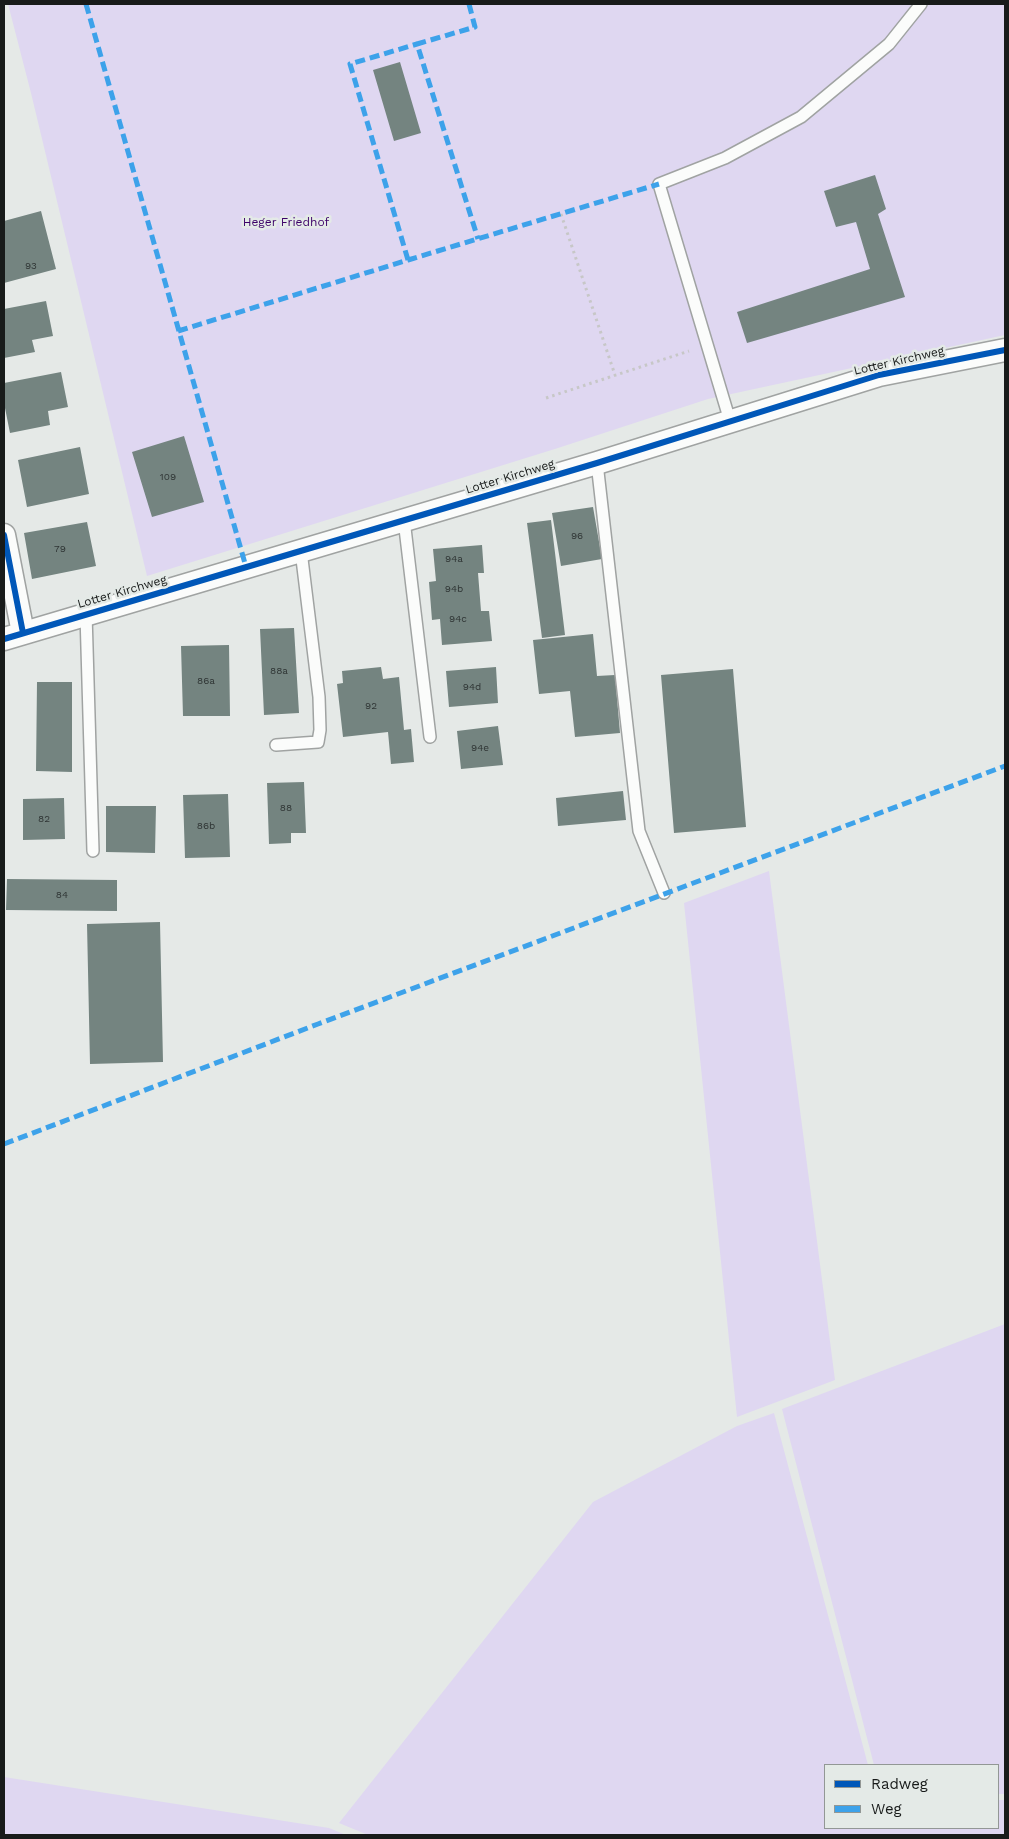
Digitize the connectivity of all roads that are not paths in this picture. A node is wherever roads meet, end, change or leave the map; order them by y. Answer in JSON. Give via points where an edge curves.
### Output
{"nodes":[{"id":1,"x":921,"y":4,"type":"edge"},
{"id":2,"x":1005,"y":350,"type":"edge"},
{"id":3,"x":730,"y":421,"type":"junction"},
{"id":4,"x":597,"y":463,"type":"junction"},
{"id":5,"x":404,"y":520,"type":"junction"},
{"id":6,"x":4,"y":535,"type":"edge"},
{"id":7,"x":301,"y":550,"type":"junction"},
{"id":8,"x":86,"y":614,"type":"junction"},
{"id":9,"x":14,"y":636,"type":"edge"},
{"id":10,"x":430,"y":737,"type":"dead end"},
{"id":11,"x":276,"y":745,"type":"dead end"},
{"id":12,"x":93,"y":851,"type":"dead end"},
{"id":13,"x":664,"y":894,"type":"dead end"}],
"edges":[{"from":1,"to":3,"type":"lane","via":[[889,44],[801,117],[726,158],[659,184]]},
{"from":2,"to":3,"type":"street","name":"Lotter Kirchweg","via":[[879,375]]},
{"from":3,"to":4,"type":"street","name":"Lotter Kirchweg"},
{"from":4,"to":5,"type":"street","name":"Lotter Kirchweg"},
{"from":4,"to":13,"type":"lane","via":[[640,831]]},
{"from":5,"to":7,"type":"street","name":"Lotter Kirchweg"},
{"from":5,"to":10,"type":"lane"},
{"from":6,"to":9,"type":"street","name":"Lotter Kirchweg"},
{"from":7,"to":8,"type":"street","name":"Lotter Kirchweg"},
{"from":7,"to":11,"type":"lane","via":[[316,667],[320,730],[318,742]]},
{"from":8,"to":9,"type":"street","name":"Lotter Kirchweg"},
{"from":8,"to":12,"type":"lane"}]}
